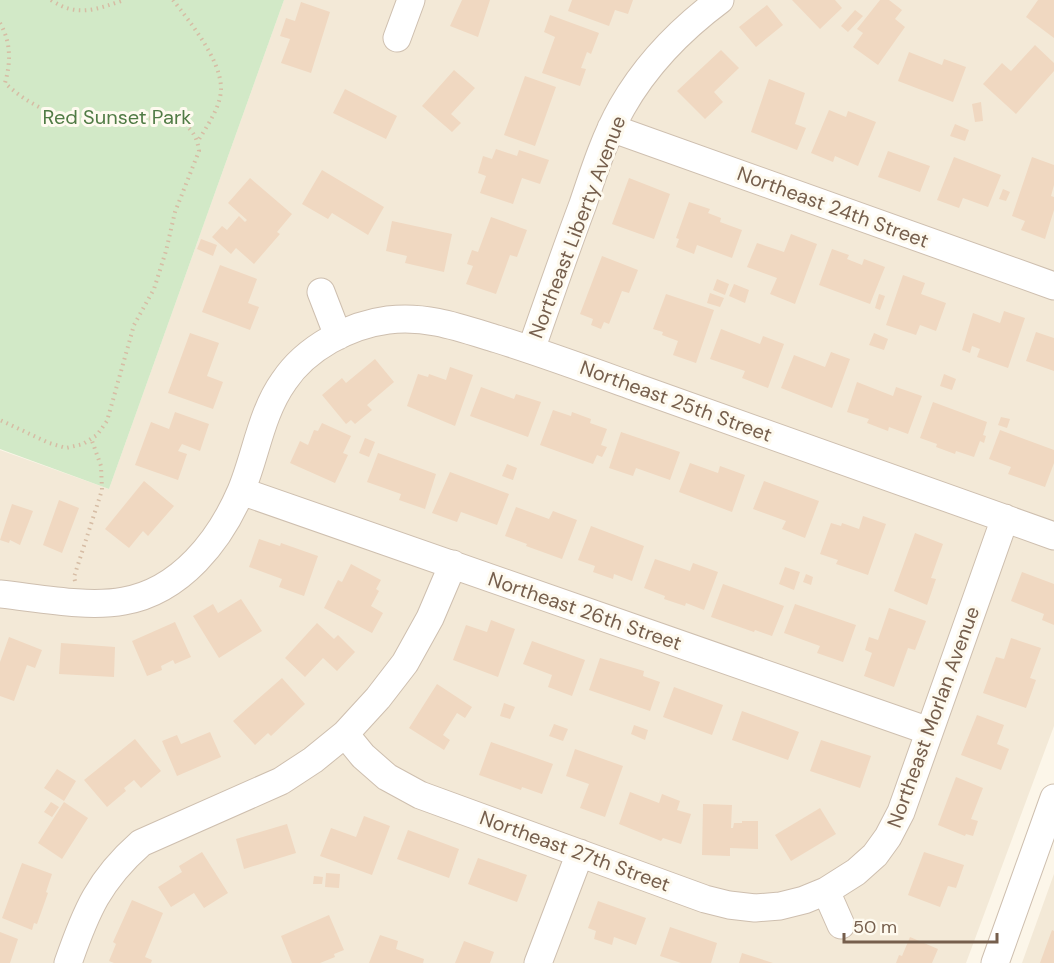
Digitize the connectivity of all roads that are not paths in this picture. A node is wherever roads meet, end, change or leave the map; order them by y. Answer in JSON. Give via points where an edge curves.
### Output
{"nodes":[{"id":1,"x":411,"y":0,"type":"edge"},
{"id":2,"x":720,"y":0,"type":"edge"},
{"id":3,"x":397,"y":38,"type":"dead end"},
{"id":4,"x":611,"y":128,"type":"junction"},
{"id":5,"x":1054,"y":286,"type":"edge"},
{"id":6,"x":321,"y":292,"type":"dead end"},
{"id":7,"x":338,"y":336,"type":"junction"},
{"id":8,"x":531,"y":350,"type":"junction"},
{"id":9,"x":241,"y":491,"type":"junction"},
{"id":10,"x":1005,"y":518,"type":"junction"},
{"id":11,"x":1054,"y":536,"type":"edge"},
{"id":12,"x":453,"y":564,"type":"junction"},
{"id":13,"x":0,"y":594,"type":"edge"},
{"id":14,"x":929,"y":731,"type":"junction"},
{"id":15,"x":345,"y":734,"type":"junction"},
{"id":16,"x":1054,"y":798,"type":"edge"},
{"id":17,"x":580,"y":853,"type":"junction"},
{"id":18,"x":826,"y":891,"type":"junction"},
{"id":19,"x":841,"y":925,"type":"dead end"},
{"id":20,"x":68,"y":963,"type":"edge"},
{"id":21,"x":538,"y":963,"type":"edge"},
{"id":22,"x":995,"y":963,"type":"edge"}],
"edges":[{"from":1,"to":3,"type":"street"},
{"from":2,"to":4,"type":"street","name":"Northeast Liberty Avenue","via":[[684,28],[664,50],[622,106]]},
{"from":4,"to":5,"type":"street","name":"Northeast 24th Street"},
{"from":4,"to":8,"type":"street","name":"Northeast Liberty Avenue"},
{"from":6,"to":7,"type":"street"},
{"from":7,"to":8,"type":"street","name":"Northeast 25th Street","via":[[387,320],[411,319],[436,321]]},
{"from":7,"to":9,"type":"street","name":"Northeast 25th Street","via":[[299,362],[284,380],[272,400]]},
{"from":8,"to":10,"type":"street","name":"Northeast 25th Street"},
{"from":9,"to":12,"type":"street","name":"Northeast 26th Street"},
{"from":9,"to":13,"type":"street","name":"Northeast 25th Street","via":[[220,532],[205,551],[168,583],[147,594],[123,601],[79,603]]},
{"from":10,"to":11,"type":"street","name":"Northeast 25th Street"},
{"from":10,"to":14,"type":"street","name":"Northeast Morlan Avenue"},
{"from":12,"to":14,"type":"street","name":"Northeast 26th Street"},
{"from":12,"to":15,"type":"street","via":[[405,663]]},
{"from":14,"to":18,"type":"street","name":"Northeast Morlan Avenue","via":[[901,812],[888,837],[856,872]]},
{"from":15,"to":17,"type":"street","name":"Northeast 27th Street","via":[[387,777],[420,795]]},
{"from":15,"to":20,"type":"street","via":[[281,781],[141,843],[122,860],[93,900]]},
{"from":16,"to":22,"type":"street"},
{"from":17,"to":18,"type":"street","name":"Northeast 27th Street","via":[[729,905],[780,906]]},
{"from":17,"to":21,"type":"street"},
{"from":18,"to":19,"type":"street"}]}
